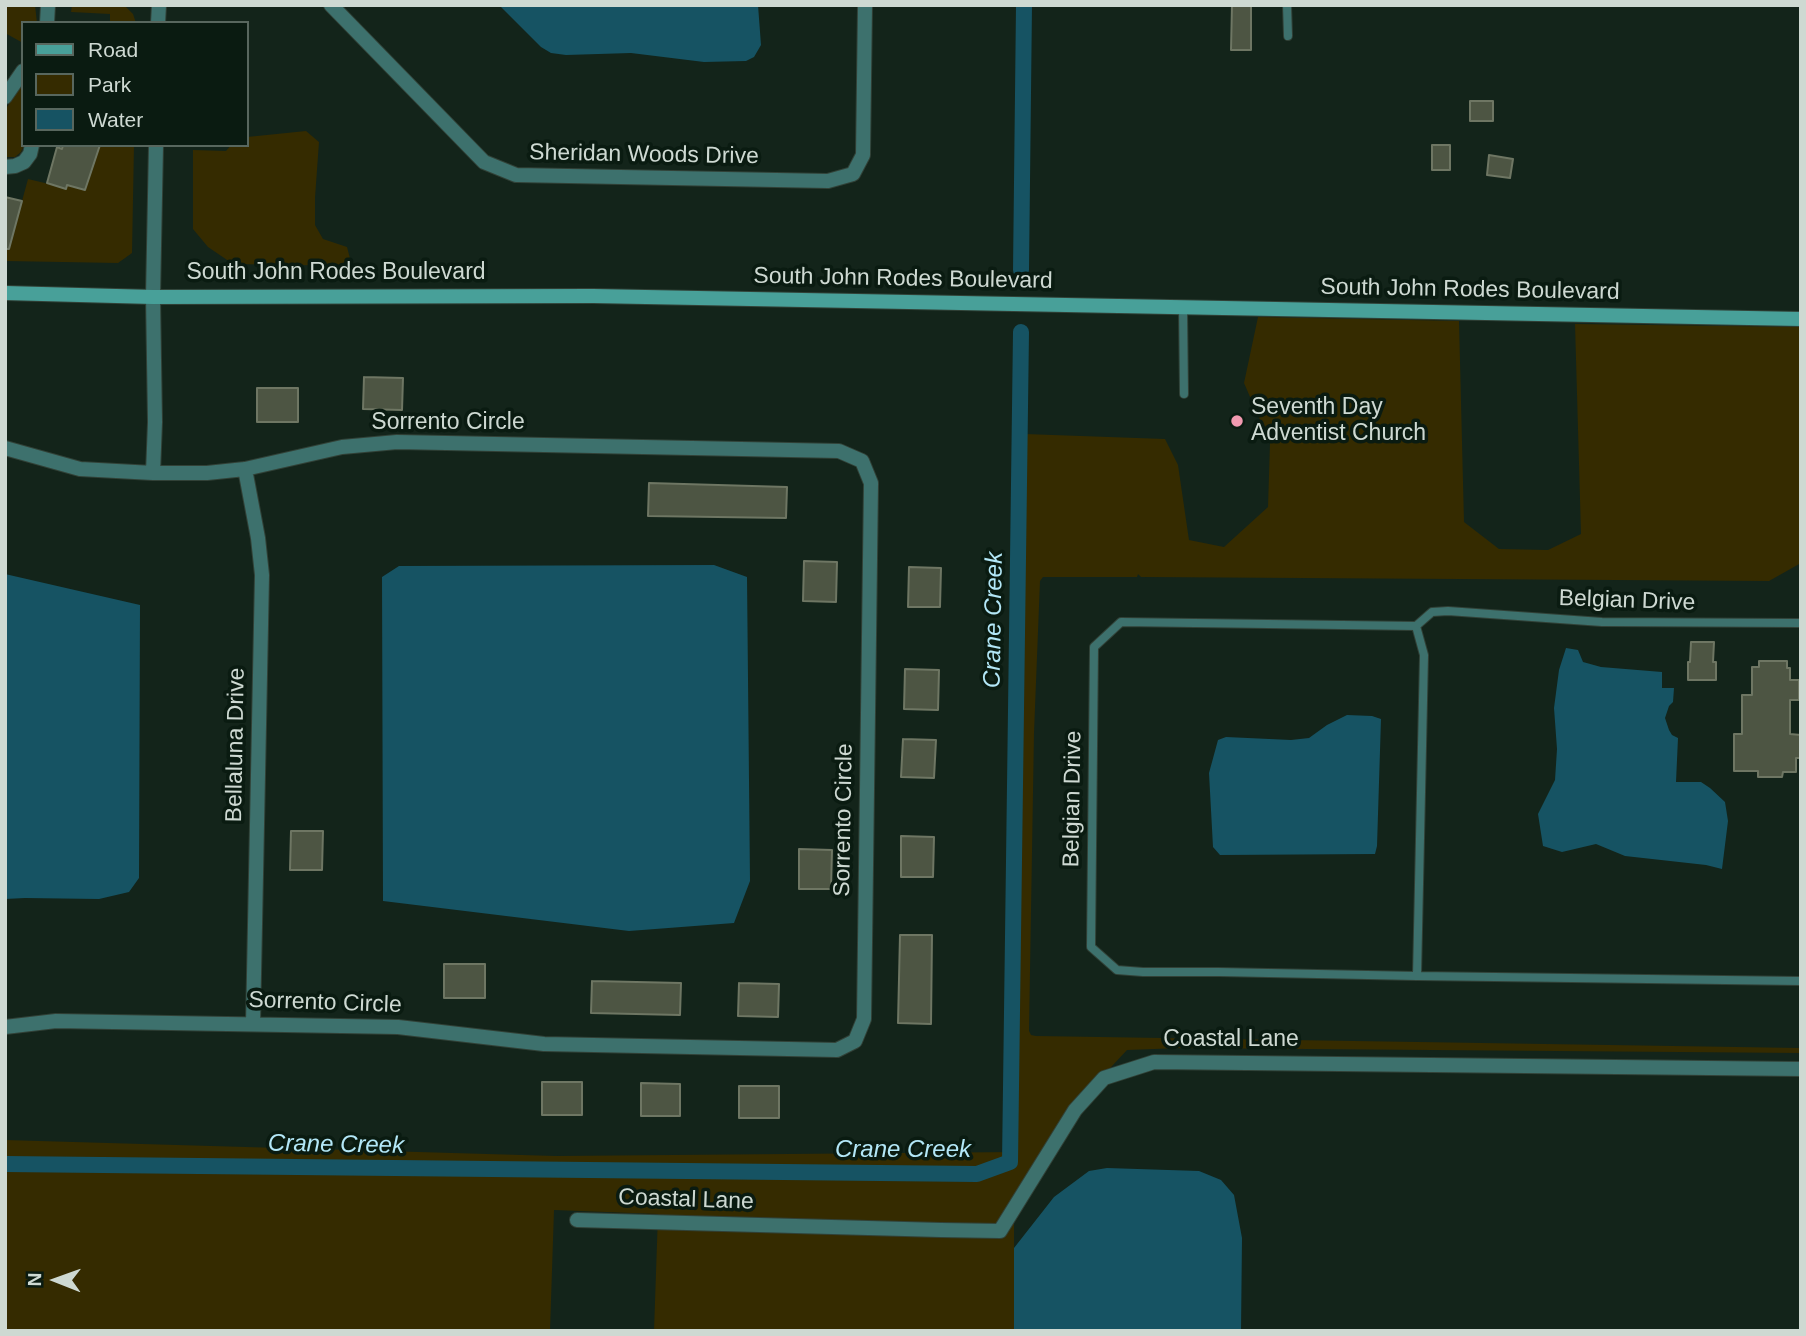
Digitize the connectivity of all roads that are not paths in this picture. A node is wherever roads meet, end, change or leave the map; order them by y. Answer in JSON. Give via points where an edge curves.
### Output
{"nodes":[{"id":1,"x":331,"y":5,"type":"edge"},
{"id":2,"x":865,"y":5,"type":"edge"},
{"id":3,"x":1287,"y":5,"type":"edge"},
{"id":4,"x":1288,"y":36,"type":"dead end"},
{"id":5,"x":21,"y":74,"type":"edge"},
{"id":6,"x":5,"y":97,"type":"edge"},
{"id":7,"x":32,"y":147,"type":"edge"},
{"id":8,"x":156,"y":147,"type":"edge"},
{"id":9,"x":5,"y":167,"type":"edge"},
{"id":10,"x":5,"y":293,"type":"edge"},
{"id":11,"x":153,"y":297,"type":"junction"},
{"id":12,"x":1183,"y":307,"type":"junction"},
{"id":13,"x":1801,"y":319,"type":"edge"},
{"id":14,"x":1184,"y":394,"type":"dead end"},
{"id":15,"x":5,"y":448,"type":"edge"},
{"id":16,"x":245,"y":469,"type":"junction"},
{"id":17,"x":153,"y":473,"type":"junction"},
{"id":18,"x":1801,"y":623,"type":"edge"},
{"id":19,"x":1416,"y":626,"type":"junction"},
{"id":20,"x":1418,"y":976,"type":"junction"},
{"id":21,"x":1801,"y":981,"type":"edge"},
{"id":22,"x":253,"y":1024,"type":"junction"},
{"id":23,"x":5,"y":1027,"type":"edge"},
{"id":24,"x":1801,"y":1069,"type":"edge"},
{"id":25,"x":577,"y":1220,"type":"dead end"}],
"edges":[{"from":1,"to":2,"type":"street","name":"Sheridan Woods Drive","via":[[484,162],[516,175],[828,181],[853,174],[863,155]]},
{"from":3,"to":4,"type":"lane"},
{"from":5,"to":6,"type":"street"},
{"from":7,"to":9,"type":"street","via":[[24,162]]},
{"from":8,"to":11,"type":"street"},
{"from":10,"to":11,"type":"main road","name":"South John Rodes Boulevard"},
{"from":11,"to":12,"type":"main road","name":"South John Rodes Boulevard","via":[[593,296]]},
{"from":11,"to":17,"type":"street"},
{"from":12,"to":13,"type":"main road","name":"South John Rodes Boulevard"},
{"from":12,"to":14,"type":"lane"},
{"from":15,"to":17,"type":"street","name":"Sorrento Circle","via":[[80,469]]},
{"from":16,"to":17,"type":"street","name":"Sorrento Circle"},
{"from":16,"to":22,"type":"street","name":"Bellaluna Drive","via":[[262,575]]},
{"from":16,"to":22,"type":"street","name":"Sorrento Circle","via":[[342,447],[397,442],[839,451],[862,461],[871,483],[864,1019],[855,1041],[837,1050],[544,1044],[398,1027]]},
{"from":18,"to":19,"type":"lane","name":"Belgian Drive","via":[[1602,622],[1448,611],[1432,612]]},
{"from":19,"to":20,"type":"lane","via":[[1423,655]]},
{"from":19,"to":20,"type":"lane","name":"Belgian Drive","via":[[1121,622],[1094,647],[1091,947],[1117,970]]},
{"from":20,"to":21,"type":"lane","name":"Belgian Drive"},
{"from":22,"to":23,"type":"street","name":"Sorrento Circle","via":[[56,1021]]},
{"from":24,"to":25,"type":"street","name":"Coastal Lane","via":[[1154,1062],[1104,1078],[1075,1110],[1000,1231]]}]}
